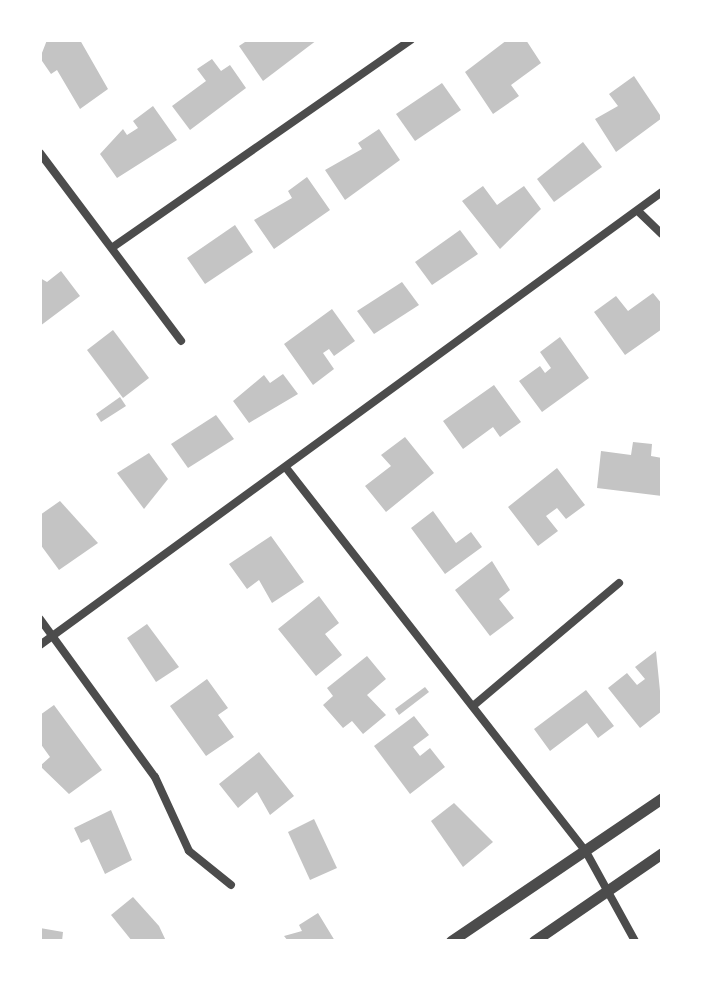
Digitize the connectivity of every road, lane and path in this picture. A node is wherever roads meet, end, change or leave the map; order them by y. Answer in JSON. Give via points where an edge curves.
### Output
{"nodes":[{"id":1,"x":411,"y":40,"type":"edge"},
{"id":2,"x":40,"y":153,"type":"edge"},
{"id":3,"x":662,"y":192,"type":"edge"},
{"id":4,"x":640,"y":213,"type":"junction"},
{"id":5,"x":662,"y":234,"type":"edge"},
{"id":6,"x":113,"y":247,"type":"junction"},
{"id":7,"x":181,"y":341,"type":"dead end"},
{"id":8,"x":287,"y":469,"type":"junction"},
{"id":9,"x":619,"y":583,"type":"dead end"},
{"id":10,"x":40,"y":619,"type":"edge"},
{"id":11,"x":53,"y":636,"type":"junction"},
{"id":12,"x":40,"y":645,"type":"edge"},
{"id":13,"x":473,"y":706,"type":"junction"},
{"id":14,"x":662,"y":798,"type":"edge"},
{"id":15,"x":585,"y":850,"type":"junction"},
{"id":16,"x":662,"y":853,"type":"edge"},
{"id":17,"x":231,"y":885,"type":"dead end"},
{"id":18,"x":609,"y":889,"type":"junction"},
{"id":19,"x":451,"y":941,"type":"edge"},
{"id":20,"x":534,"y":941,"type":"edge"},
{"id":21,"x":635,"y":941,"type":"edge"}],
"edges":[{"from":1,"to":6,"type":"street"},
{"from":2,"to":6,"type":"street"},
{"from":3,"to":4,"type":"street"},
{"from":4,"to":5,"type":"street"},
{"from":4,"to":8,"type":"street"},
{"from":6,"to":7,"type":"street"},
{"from":8,"to":11,"type":"street"},
{"from":8,"to":13,"type":"street"},
{"from":9,"to":13,"type":"street"},
{"from":10,"to":11,"type":"street"},
{"from":11,"to":12,"type":"street"},
{"from":11,"to":17,"type":"street","via":[[155,777],[189,851]]},
{"from":13,"to":15,"type":"street"},
{"from":14,"to":15,"type":"street"},
{"from":15,"to":18,"type":"street"},
{"from":15,"to":19,"type":"street"},
{"from":16,"to":18,"type":"street"},
{"from":18,"to":20,"type":"street"},
{"from":18,"to":21,"type":"street"}]}
